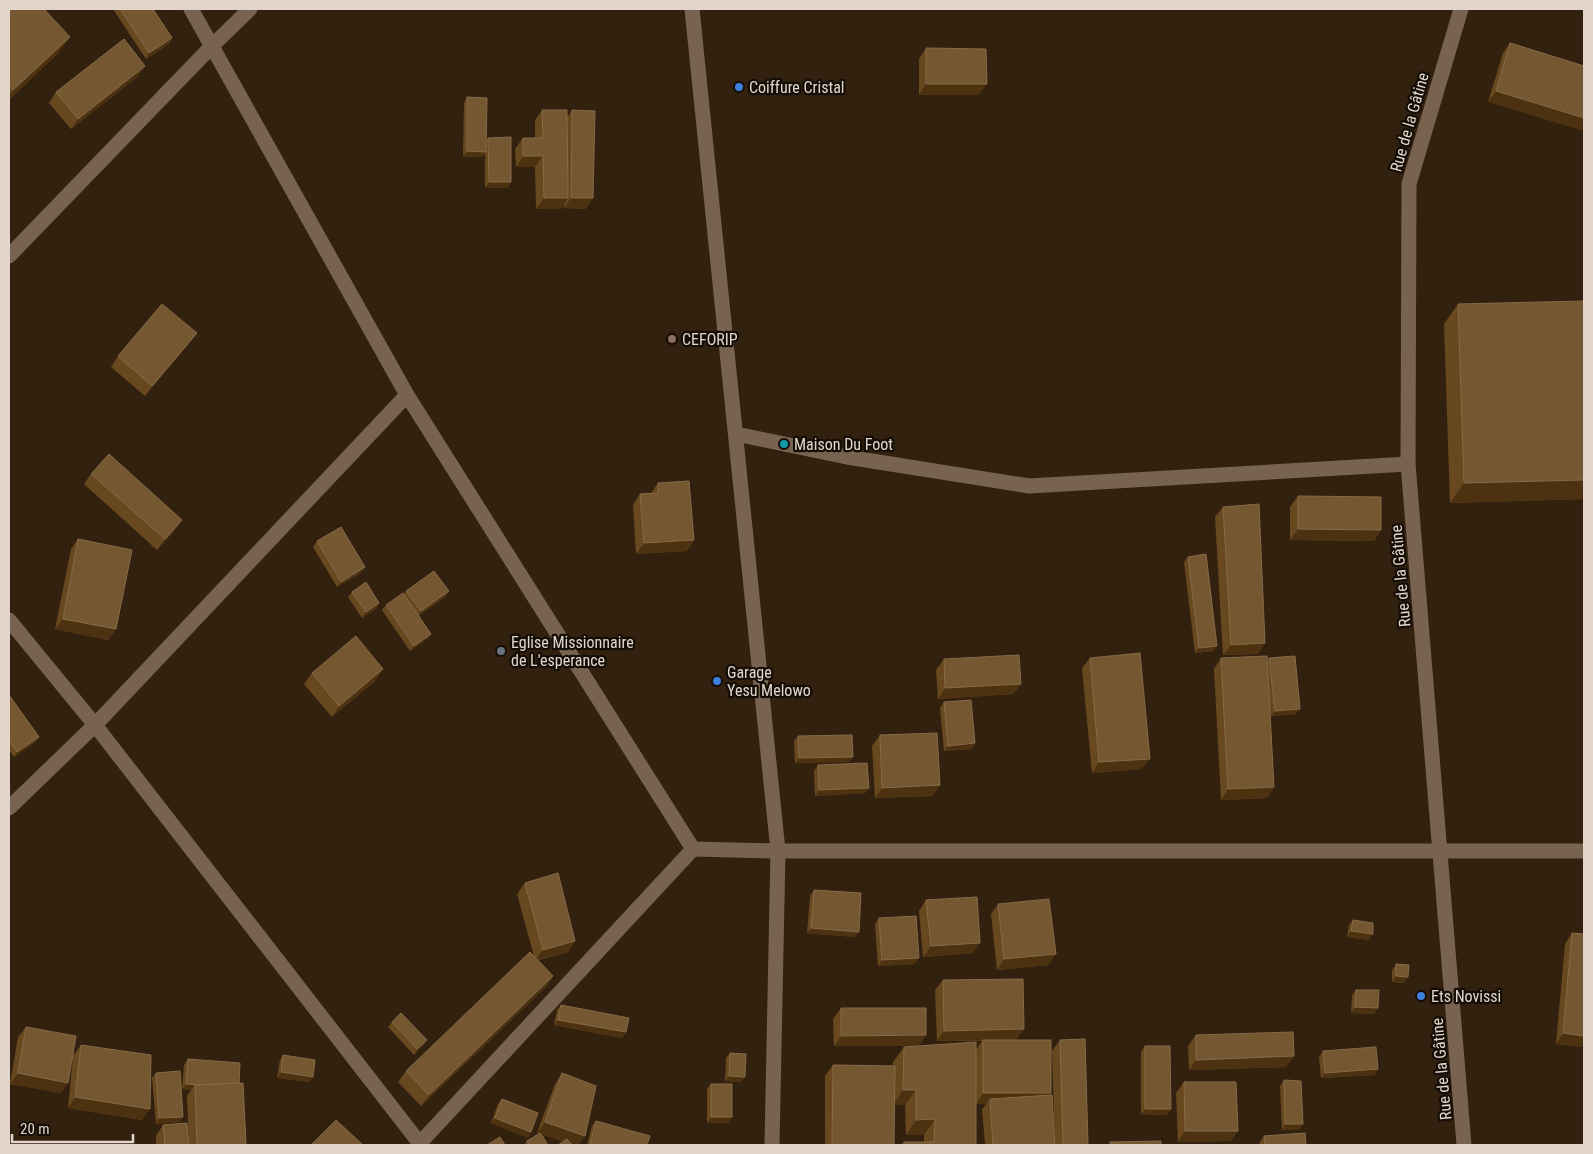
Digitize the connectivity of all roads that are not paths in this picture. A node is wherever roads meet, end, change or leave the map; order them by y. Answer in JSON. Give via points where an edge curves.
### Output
{"nodes":[{"id":1,"x":191,"y":9,"type":"edge"},
{"id":2,"x":250,"y":9,"type":"edge"},
{"id":3,"x":692,"y":9,"type":"edge"},
{"id":4,"x":1460,"y":9,"type":"edge"},
{"id":5,"x":212,"y":46,"type":"junction"},
{"id":6,"x":9,"y":256,"type":"edge"},
{"id":7,"x":407,"y":395,"type":"junction"},
{"id":8,"x":736,"y":434,"type":"junction"},
{"id":9,"x":1408,"y":464,"type":"junction"},
{"id":10,"x":9,"y":620,"type":"edge"},
{"id":11,"x":95,"y":725,"type":"junction"},
{"id":12,"x":9,"y":808,"type":"edge"},
{"id":13,"x":693,"y":849,"type":"junction"},
{"id":14,"x":778,"y":851,"type":"junction"},
{"id":15,"x":1441,"y":851,"type":"junction"},
{"id":16,"x":1584,"y":851,"type":"edge"},
{"id":17,"x":421,"y":1144,"type":"edge"},
{"id":18,"x":772,"y":1145,"type":"edge"},
{"id":19,"x":1464,"y":1145,"type":"edge"}],
"edges":[{"from":1,"to":5,"type":"street"},
{"from":2,"to":5,"type":"street"},
{"from":3,"to":8,"type":"street"},
{"from":4,"to":9,"type":"street","name":"Rue de la Gâtine","via":[[1409,184]]},
{"from":5,"to":6,"type":"street"},
{"from":5,"to":7,"type":"street"},
{"from":7,"to":11,"type":"street"},
{"from":7,"to":13,"type":"street"},
{"from":8,"to":9,"type":"street","via":[[848,457],[1029,486]]},
{"from":8,"to":14,"type":"street"},
{"from":9,"to":15,"type":"street","name":"Rue de la Gâtine"},
{"from":10,"to":11,"type":"street"},
{"from":11,"to":12,"type":"street"},
{"from":11,"to":17,"type":"street"},
{"from":13,"to":14,"type":"street"},
{"from":13,"to":17,"type":"street"},
{"from":14,"to":15,"type":"street"},
{"from":14,"to":18,"type":"street"},
{"from":15,"to":16,"type":"street"},
{"from":15,"to":19,"type":"street","name":"Rue de la Gâtine"}]}
